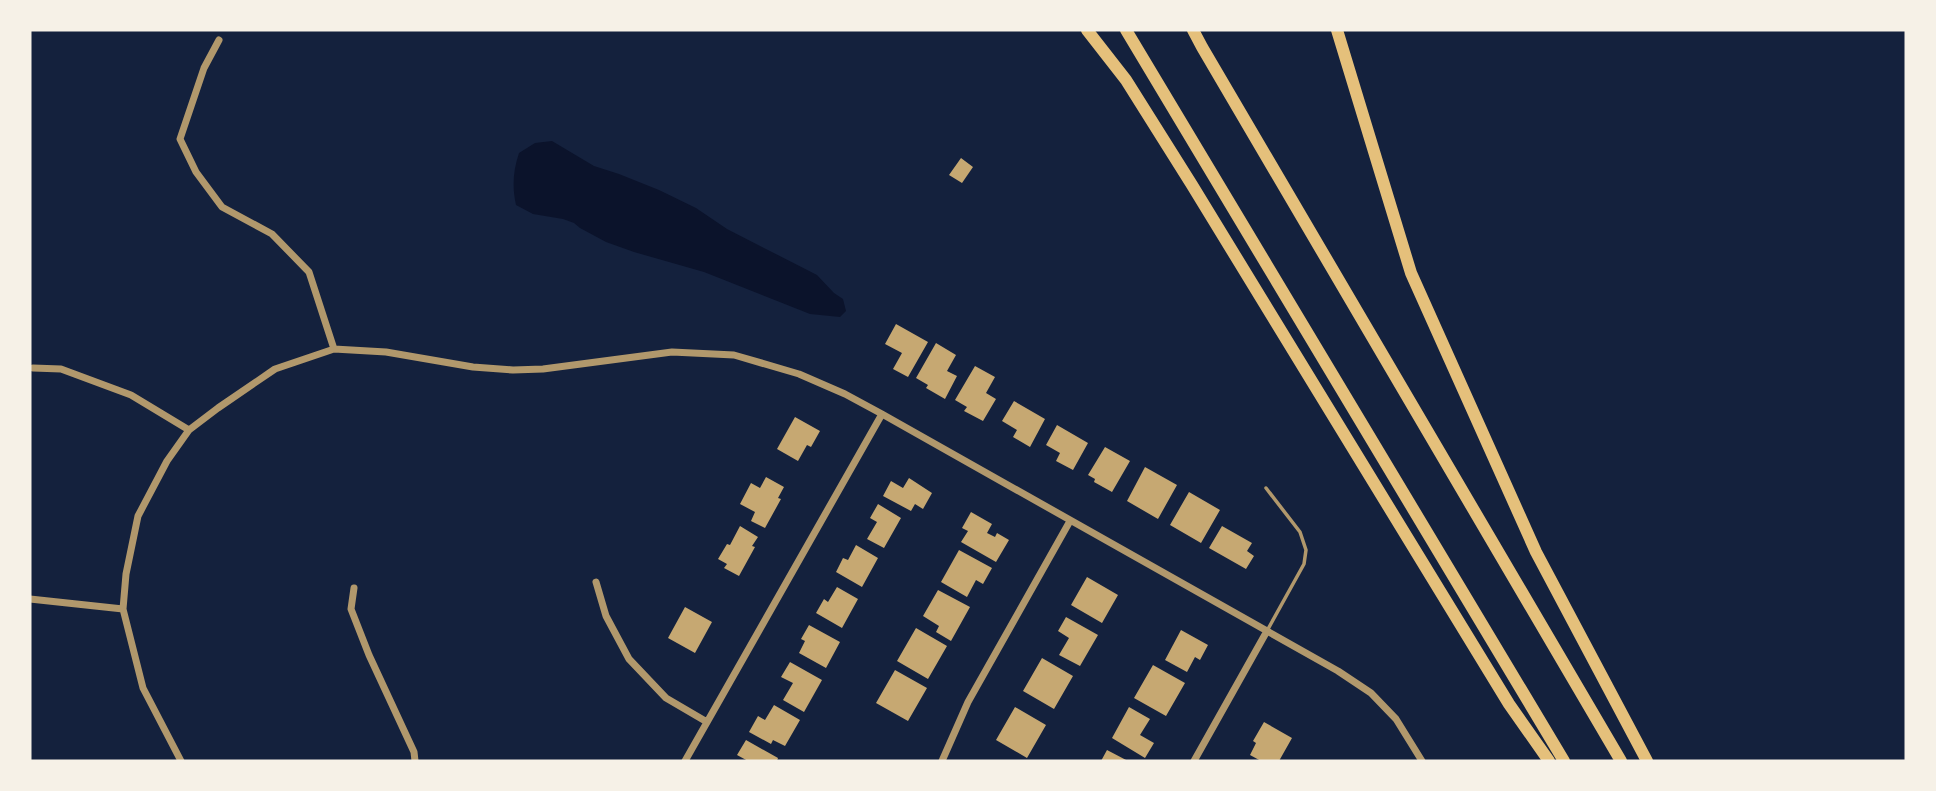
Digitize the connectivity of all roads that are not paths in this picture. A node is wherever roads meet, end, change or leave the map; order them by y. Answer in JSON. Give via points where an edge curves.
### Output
{"nodes":[{"id":1,"x":1087,"y":30,"type":"edge"},
{"id":2,"x":1126,"y":30,"type":"edge"},
{"id":3,"x":1193,"y":30,"type":"edge"},
{"id":4,"x":1337,"y":30,"type":"edge"},
{"id":5,"x":219,"y":40,"type":"dead end"},
{"id":6,"x":334,"y":349,"type":"junction"},
{"id":7,"x":33,"y":368,"type":"dead end"},
{"id":8,"x":882,"y":414,"type":"junction"},
{"id":9,"x":189,"y":430,"type":"junction"},
{"id":10,"x":1266,"y":488,"type":"dead end"},
{"id":11,"x":1070,"y":521,"type":"junction"},
{"id":12,"x":596,"y":582,"type":"dead end"},
{"id":13,"x":354,"y":588,"type":"dead end"},
{"id":14,"x":30,"y":599,"type":"edge"},
{"id":15,"x":123,"y":609,"type":"junction"},
{"id":16,"x":1267,"y":631,"type":"junction"},
{"id":17,"x":707,"y":722,"type":"junction"},
{"id":18,"x":181,"y":761,"type":"edge"},
{"id":19,"x":415,"y":761,"type":"edge"},
{"id":20,"x":685,"y":761,"type":"edge"},
{"id":21,"x":942,"y":761,"type":"edge"},
{"id":22,"x":1194,"y":761,"type":"edge"},
{"id":23,"x":1422,"y":761,"type":"edge"},
{"id":24,"x":1549,"y":761,"type":"edge"},
{"id":25,"x":1564,"y":761,"type":"edge"},
{"id":26,"x":1620,"y":761,"type":"edge"},
{"id":27,"x":1647,"y":761,"type":"edge"}],
"edges":[{"from":1,"to":24,"type":"highway","via":[[1126,80],[1509,704]]},
{"from":2,"to":25,"type":"highway"},
{"from":3,"to":26,"type":"highway"},
{"from":4,"to":27,"type":"highway","via":[[1410,273],[1536,552]]},
{"from":5,"to":6,"type":"street","via":[[204,68],[180,139],[196,172],[222,207],[272,234],[309,272]]},
{"from":6,"to":8,"type":"street","via":[[513,370],[672,352],[734,355],[799,374]]},
{"from":6,"to":9,"type":"street","via":[[275,369]]},
{"from":7,"to":9,"type":"street","via":[[61,369],[131,395]]},
{"from":8,"to":11,"type":"street"},
{"from":8,"to":17,"type":"street"},
{"from":9,"to":15,"type":"street","via":[[138,516],[125,574]]},
{"from":10,"to":16,"type":"lane","via":[[1300,532],[1306,550],[1304,564]]},
{"from":11,"to":16,"type":"street"},
{"from":11,"to":21,"type":"street","via":[[968,702]]},
{"from":12,"to":17,"type":"street","via":[[606,616],[629,659],[666,698]]},
{"from":13,"to":19,"type":"street","via":[[351,609]]},
{"from":14,"to":15,"type":"street"},
{"from":15,"to":18,"type":"street","via":[[143,688]]},
{"from":16,"to":22,"type":"street"},
{"from":16,"to":23,"type":"street","via":[[1371,693],[1396,719]]},
{"from":17,"to":20,"type":"street"}]}
